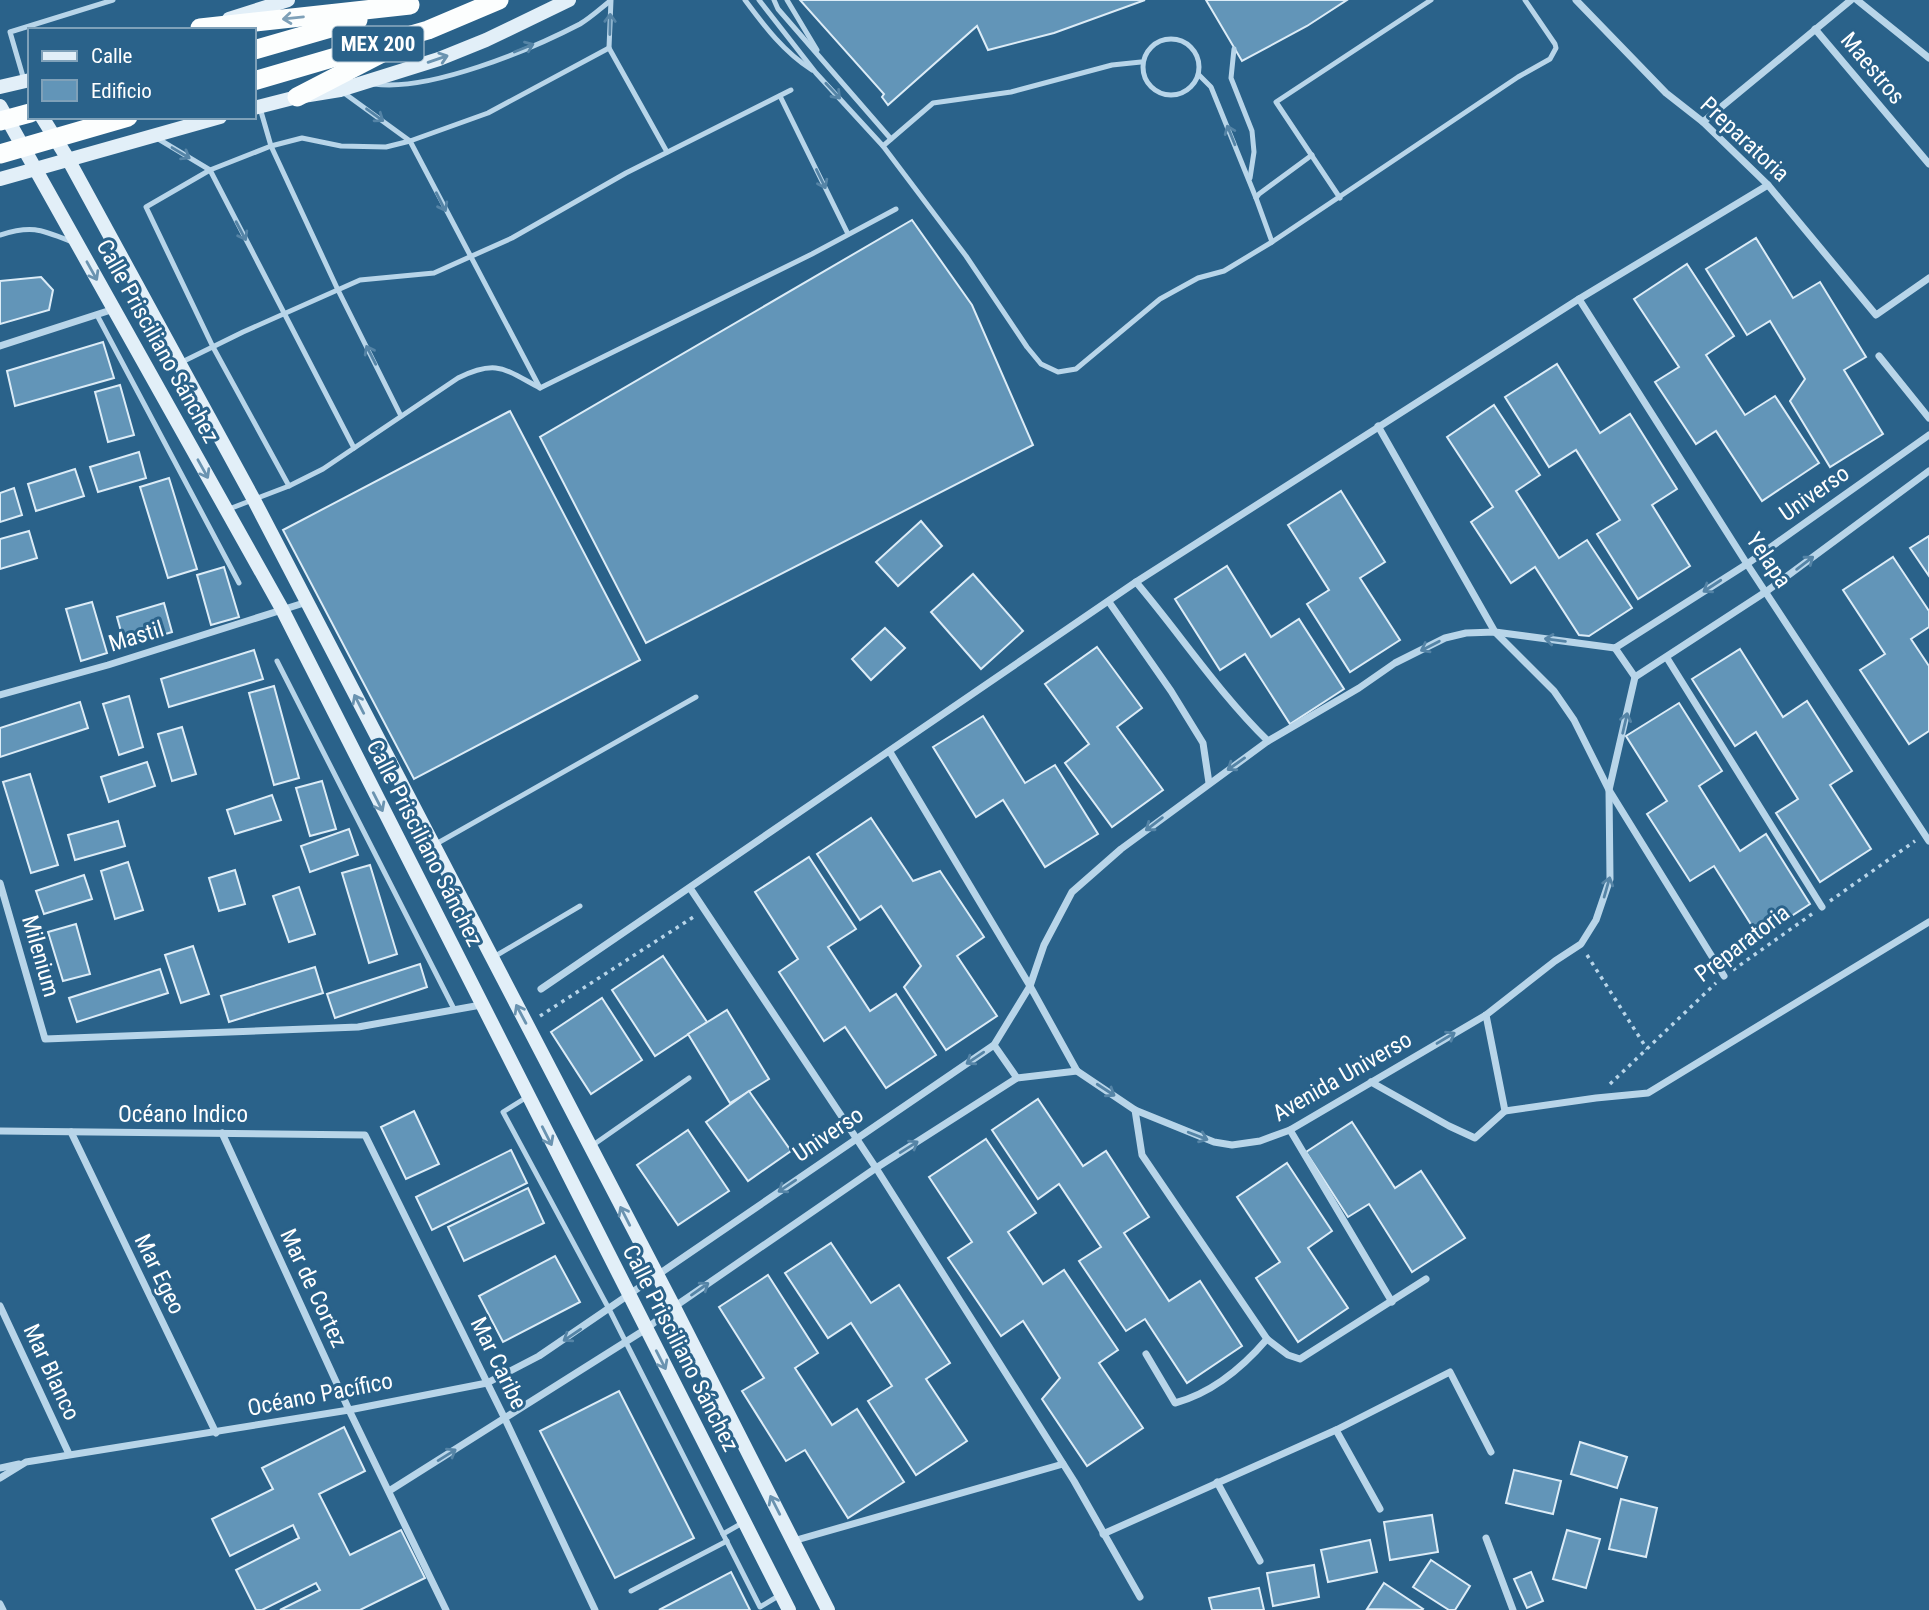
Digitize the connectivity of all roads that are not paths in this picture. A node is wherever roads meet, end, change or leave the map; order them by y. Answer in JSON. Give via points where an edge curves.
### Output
{"nodes":[{"id":1,"x":113,"y":0,"type":"edge"},
{"id":2,"x":288,"y":0,"type":"edge"},
{"id":3,"x":499,"y":0,"type":"edge"},
{"id":4,"x":569,"y":0,"type":"edge"},
{"id":5,"x":745,"y":0,"type":"edge"},
{"id":6,"x":759,"y":0,"type":"edge"},
{"id":7,"x":774,"y":0,"type":"edge"},
{"id":8,"x":787,"y":0,"type":"edge"},
{"id":9,"x":1431,"y":0,"type":"edge"},
{"id":10,"x":1525,"y":0,"type":"edge"},
{"id":11,"x":1576,"y":0,"type":"edge"},
{"id":12,"x":1851,"y":0,"type":"edge"},
{"id":13,"x":1857,"y":0,"type":"edge"},
{"id":14,"x":611,"y":1,"type":"edge"},
{"id":15,"x":416,"y":2,"type":"edge"},
{"id":16,"x":200,"y":28,"type":"edge"},
{"id":17,"x":205,"y":28,"type":"edge"},
{"id":18,"x":1815,"y":29,"type":"junction"},
{"id":19,"x":428,"y":30,"type":"junction"},
{"id":20,"x":609,"y":48,"type":"junction"},
{"id":21,"x":256,"y":49,"type":"edge"},
{"id":22,"x":1234,"y":49,"type":"dead end"},
{"id":23,"x":1929,"y":58,"type":"edge"},
{"id":24,"x":824,"y":62,"type":"junction"},
{"id":25,"x":1142,"y":62,"type":"junction"},
{"id":26,"x":816,"y":73,"type":"junction"},
{"id":27,"x":1199,"y":75,"type":"junction"},
{"id":28,"x":256,"y":79,"type":"edge"},
{"id":29,"x":364,"y":82,"type":"junction"},
{"id":30,"x":28,"y":84,"type":"edge"},
{"id":31,"x":0,"y":87,"type":"edge"},
{"id":32,"x":340,"y":90,"type":"junction"},
{"id":33,"x":791,"y":90,"type":"dead end"},
{"id":34,"x":780,"y":96,"type":"junction"},
{"id":35,"x":297,"y":97,"type":"junction"},
{"id":36,"x":257,"y":107,"type":"edge"},
{"id":37,"x":28,"y":113,"type":"edge"},
{"id":38,"x":2,"y":115,"type":"edge"},
{"id":39,"x":43,"y":119,"type":"edge"},
{"id":40,"x":121,"y":119,"type":"edge"},
{"id":41,"x":213,"y":119,"type":"edge"},
{"id":42,"x":1703,"y":122,"type":"junction"},
{"id":43,"x":152,"y":136,"type":"junction"},
{"id":44,"x":55,"y":139,"type":"junction"},
{"id":45,"x":891,"y":139,"type":"junction"},
{"id":46,"x":410,"y":141,"type":"junction"},
{"id":47,"x":271,"y":146,"type":"junction"},
{"id":48,"x":883,"y":146,"type":"junction"},
{"id":49,"x":23,"y":147,"type":"junction"},
{"id":50,"x":667,"y":152,"type":"junction"},
{"id":51,"x":0,"y":154,"type":"edge"},
{"id":52,"x":1312,"y":155,"type":"junction"},
{"id":53,"x":68,"y":159,"type":"junction"},
{"id":54,"x":1929,"y":164,"type":"edge"},
{"id":55,"x":36,"y":168,"type":"junction"},
{"id":56,"x":210,"y":170,"type":"junction"},
{"id":57,"x":0,"y":179,"type":"edge"},
{"id":58,"x":1249,"y":181,"type":"junction"},
{"id":59,"x":1768,"y":185,"type":"junction"},
{"id":60,"x":1256,"y":198,"type":"junction"},
{"id":61,"x":1340,"y":198,"type":"junction"},
{"id":62,"x":896,"y":209,"type":"dead end"},
{"id":63,"x":848,"y":234,"type":"junction"},
{"id":64,"x":0,"y":235,"type":"edge"},
{"id":65,"x":1272,"y":242,"type":"junction"},
{"id":66,"x":78,"y":243,"type":"junction"},
{"id":67,"x":469,"y":257,"type":"junction"},
{"id":68,"x":1929,"y":278,"type":"edge"},
{"id":69,"x":338,"y":290,"type":"junction"},
{"id":70,"x":1579,"y":299,"type":"junction"},
{"id":71,"x":114,"y":309,"type":"junction"},
{"id":72,"x":284,"y":313,"type":"junction"},
{"id":73,"x":97,"y":315,"type":"junction"},
{"id":74,"x":0,"y":346,"type":"edge"},
{"id":75,"x":213,"y":347,"type":"junction"},
{"id":76,"x":1879,"y":356,"type":"dead end"},
{"id":77,"x":179,"y":363,"type":"junction"},
{"id":78,"x":540,"y":388,"type":"junction"},
{"id":79,"x":401,"y":416,"type":"junction"},
{"id":80,"x":1929,"y":418,"type":"edge"},
{"id":81,"x":1378,"y":426,"type":"junction"},
{"id":82,"x":1929,"y":435,"type":"edge"},
{"id":83,"x":355,"y":448,"type":"junction"},
{"id":84,"x":1929,"y":471,"type":"edge"},
{"id":85,"x":289,"y":486,"type":"junction"},
{"id":86,"x":254,"y":500,"type":"junction"},
{"id":87,"x":226,"y":510,"type":"junction"},
{"id":88,"x":1747,"y":564,"type":"junction"},
{"id":89,"x":1136,"y":582,"type":"junction"},
{"id":90,"x":239,"y":583,"type":"dead end"},
{"id":91,"x":1767,"y":591,"type":"junction"},
{"id":92,"x":307,"y":602,"type":"junction"},
{"id":93,"x":1109,"y":602,"type":"junction"},
{"id":94,"x":282,"y":609,"type":"junction"},
{"id":95,"x":1495,"y":632,"type":"junction"},
{"id":96,"x":1615,"y":648,"type":"junction"},
{"id":97,"x":1667,"y":658,"type":"junction"},
{"id":98,"x":277,"y":661,"type":"dead end"},
{"id":99,"x":1636,"y":677,"type":"junction"},
{"id":100,"x":0,"y":695,"type":"edge"},
{"id":101,"x":696,"y":697,"type":"dead end"},
{"id":102,"x":1268,"y":741,"type":"junction"},
{"id":103,"x":890,"y":752,"type":"junction"},
{"id":104,"x":1209,"y":783,"type":"junction"},
{"id":105,"x":1609,"y":790,"type":"junction"},
{"id":106,"x":1927,"y":838,"type":"edge"},
{"id":107,"x":433,"y":846,"type":"junction"},
{"id":108,"x":0,"y":883,"type":"edge"},
{"id":109,"x":690,"y":888,"type":"junction"},
{"id":110,"x":580,"y":906,"type":"dead end"},
{"id":111,"x":1822,"y":907,"type":"road end"},
{"id":112,"x":1929,"y":922,"type":"edge"},
{"id":113,"x":492,"y":959,"type":"junction"},
{"id":114,"x":1724,"y":976,"type":"road end"},
{"id":115,"x":1030,"y":986,"type":"junction"},
{"id":116,"x":541,"y":989,"type":"dead end"},
{"id":117,"x":481,"y":1005,"type":"junction"},
{"id":118,"x":454,"y":1009,"type":"junction"},
{"id":119,"x":1486,"y":1015,"type":"junction"},
{"id":120,"x":994,"y":1045,"type":"junction"},
{"id":121,"x":1077,"y":1071,"type":"junction"},
{"id":122,"x":689,"y":1078,"type":"dead end"},
{"id":123,"x":1017,"y":1078,"type":"junction"},
{"id":124,"x":1371,"y":1082,"type":"junction"},
{"id":125,"x":527,"y":1097,"type":"junction"},
{"id":126,"x":1135,"y":1110,"type":"junction"},
{"id":127,"x":1505,"y":1111,"type":"junction"},
{"id":128,"x":1290,"y":1130,"type":"junction"},
{"id":129,"x":0,"y":1132,"type":"edge"},
{"id":130,"x":71,"y":1132,"type":"junction"},
{"id":131,"x":222,"y":1133,"type":"junction"},
{"id":132,"x":365,"y":1135,"type":"joint"},
{"id":133,"x":856,"y":1139,"type":"junction"},
{"id":134,"x":590,"y":1146,"type":"junction"},
{"id":135,"x":876,"y":1168,"type":"junction"},
{"id":136,"x":656,"y":1275,"type":"junction"},
{"id":137,"x":1426,"y":1279,"type":"dead end"},
{"id":138,"x":628,"y":1296,"type":"junction"},
{"id":139,"x":1392,"y":1302,"type":"junction"},
{"id":140,"x":0,"y":1306,"type":"edge"},
{"id":141,"x":674,"y":1307,"type":"junction"},
{"id":142,"x":610,"y":1309,"type":"junction"},
{"id":143,"x":646,"y":1329,"type":"junction"},
{"id":144,"x":1267,"y":1339,"type":"junction"},
{"id":145,"x":626,"y":1342,"type":"junction"},
{"id":146,"x":1146,"y":1354,"type":"dead end"},
{"id":147,"x":486,"y":1382,"type":"junction"},
{"id":148,"x":349,"y":1410,"type":"junction"},
{"id":149,"x":505,"y":1419,"type":"junction"},
{"id":150,"x":1336,"y":1430,"type":"junction"},
{"id":151,"x":215,"y":1433,"type":"junction"},
{"id":152,"x":1491,"y":1452,"type":"dead end"},
{"id":153,"x":69,"y":1454,"type":"junction"},
{"id":154,"x":26,"y":1462,"type":"junction"},
{"id":155,"x":1063,"y":1464,"type":"junction"},
{"id":156,"x":0,"y":1468,"type":"edge"},
{"id":157,"x":0,"y":1478,"type":"edge"},
{"id":158,"x":1217,"y":1482,"type":"junction"},
{"id":159,"x":389,"y":1491,"type":"junction"},
{"id":160,"x":1380,"y":1509,"type":"dead end"},
{"id":161,"x":744,"y":1522,"type":"junction"},
{"id":162,"x":723,"y":1534,"type":"junction"},
{"id":163,"x":1103,"y":1534,"type":"junction"},
{"id":164,"x":1486,"y":1538,"type":"dead end"},
{"id":165,"x":727,"y":1541,"type":"junction"},
{"id":166,"x":793,"y":1541,"type":"junction"},
{"id":167,"x":1260,"y":1561,"type":"dead end"},
{"id":168,"x":631,"y":1591,"type":"dead end"},
{"id":169,"x":781,"y":1594,"type":"junction"},
{"id":170,"x":1140,"y":1597,"type":"dead end"},
{"id":171,"x":0,"y":1604,"type":"edge"},
{"id":172,"x":3,"y":1610,"type":"edge"},
{"id":173,"x":446,"y":1610,"type":"edge"},
{"id":174,"x":595,"y":1610,"type":"edge"},
{"id":175,"x":789,"y":1610,"type":"edge"},
{"id":176,"x":828,"y":1610,"type":"edge"},
{"id":177,"x":1513,"y":1610,"type":"edge"}],
"edges":[{"from":1,"to":30,"type":"lane","via":[[10,32]]},
{"from":2,"to":16,"type":"main road"},
{"from":3,"to":19,"type":"highway","number":"MEX 200"},
{"from":29,"to":4,"type":"main road","one_way":true,"via":[[439,59]]},
{"from":5,"to":26,"type":"lane","via":[[774,38]]},
{"from":6,"to":26,"type":"lane"},
{"from":7,"to":24,"type":"lane"},
{"from":8,"to":24,"type":"lane"},
{"from":9,"to":52,"type":"lane","via":[[1276,102]]},
{"from":10,"to":61,"type":"lane","via":[[1555,44],[1550,59]]},
{"from":11,"to":42,"type":"street","name":"Preparatoria","via":[[1665,93]]},
{"from":12,"to":18,"type":"street"},
{"from":13,"to":23,"type":"street"},
{"from":20,"to":14,"type":"lane","one_way":true},
{"from":29,"to":14,"type":"lane","one_way":true,"via":[[392,87],[449,77],[581,23]]},
{"from":15,"to":17,"type":"highway","one_way":true},
{"from":15,"to":21,"type":"highway","number":"MEX 200"},
{"from":18,"to":42,"type":"street"},
{"from":18,"to":54,"type":"street","name":"Maestros"},
{"from":19,"to":28,"type":"highway","number":"MEX 200"},
{"from":19,"to":35,"type":"highway"},
{"from":20,"to":46,"type":"lane","via":[[488,113]]},
{"from":20,"to":50,"type":"lane"},
{"from":22,"to":58,"type":"lane","via":[[1231,78],[1252,131]]},
{"from":24,"to":45,"type":"lane"},
{"from":25,"to":27,"type":"lane","via":[[1144,79],[1156,92],[1172,96],[1188,90]]},
{"from":25,"to":27,"type":"lane","via":[[1150,45],[1158,41],[1167,37],[1186,41],[1198,56]]},
{"from":25,"to":45,"type":"lane","via":[[1112,65],[1011,92],[933,103]]},
{"from":26,"to":48,"type":"lane","one_way":true},
{"from":58,"to":27,"type":"lane","one_way":true,"via":[[1211,87]]},
{"from":29,"to":32,"type":"main road"},
{"from":30,"to":31,"type":"main road"},
{"from":32,"to":35,"type":"main road"},
{"from":32,"to":46,"type":"lane","one_way":true},
{"from":33,"to":34,"type":"lane"},
{"from":34,"to":50,"type":"lane"},
{"from":34,"to":63,"type":"lane","one_way":true},
{"from":35,"to":36,"type":"main road"},
{"from":36,"to":47,"type":"lane"},
{"from":37,"to":38,"type":"highway"},
{"from":38,"to":49,"type":"main road","name":"Calle Prisciliano Sánchez"},
{"from":39,"to":44,"type":"main road","name":"Calle Prisciliano Sánchez"},
{"from":40,"to":44,"type":"highway"},
{"from":41,"to":43,"type":"main road"},
{"from":42,"to":59,"type":"street","name":"Preparatoria"},
{"from":43,"to":53,"type":"main road"},
{"from":43,"to":56,"type":"lane","one_way":true},
{"from":44,"to":49,"type":"highway"},
{"from":44,"to":53,"type":"main road","name":"Calle Prisciliano Sánchez"},
{"from":45,"to":48,"type":"lane"},
{"from":46,"to":47,"type":"lane","via":[[386,147],[341,146],[302,138]]},
{"from":46,"to":67,"type":"lane","one_way":true},
{"from":47,"to":56,"type":"lane"},
{"from":47,"to":69,"type":"lane"},
{"from":48,"to":65,"type":"lane","via":[[1027,346],[1041,364],[1058,372],[1076,369],[1160,299],[1198,278],[1224,271]]},
{"from":49,"to":51,"type":"highway"},
{"from":49,"to":55,"type":"main road","name":"Calle Prisciliano Sánchez"},
{"from":50,"to":67,"type":"lane"},
{"from":52,"to":60,"type":"lane"},
{"from":52,"to":61,"type":"lane"},
{"from":53,"to":55,"type":"main road"},
{"from":53,"to":77,"type":"main road","name":"Calle Prisciliano Sánchez"},
{"from":55,"to":57,"type":"main road"},
{"from":55,"to":66,"type":"main road","name":"Calle Prisciliano Sánchez"},
{"from":56,"to":72,"type":"lane","one_way":true},
{"from":56,"to":75,"type":"lane","via":[[146,206]]},
{"from":58,"to":60,"type":"lane"},
{"from":59,"to":68,"type":"street","name":"Preparatoria","via":[[1876,315]]},
{"from":59,"to":70,"type":"street"},
{"from":60,"to":65,"type":"lane"},
{"from":61,"to":65,"type":"lane"},
{"from":62,"to":63,"type":"lane"},
{"from":63,"to":78,"type":"lane"},
{"from":64,"to":66,"type":"lane","via":[[24,227]]},
{"from":66,"to":71,"type":"main road","name":"Calle Prisciliano Sánchez","one_way":true},
{"from":67,"to":69,"type":"lane","via":[[434,273],[360,280]]},
{"from":67,"to":78,"type":"lane"},
{"from":69,"to":72,"type":"lane"},
{"from":79,"to":69,"type":"lane","one_way":true},
{"from":70,"to":81,"type":"street"},
{"from":70,"to":88,"type":"street","name":"Yelapa"},
{"from":71,"to":73,"type":"street"},
{"from":71,"to":87,"type":"main road","name":"Calle Prisciliano Sánchez","one_way":true},
{"from":72,"to":75,"type":"lane"},
{"from":72,"to":83,"type":"lane"},
{"from":73,"to":74,"type":"street"},
{"from":73,"to":90,"type":"lane"},
{"from":75,"to":77,"type":"lane"},
{"from":75,"to":85,"type":"lane"},
{"from":76,"to":80,"type":"street"},
{"from":77,"to":86,"type":"main road","name":"Calle Prisciliano Sánchez"},
{"from":78,"to":79,"type":"lane","via":[[499,367],[480,367]]},
{"from":79,"to":83,"type":"lane"},
{"from":81,"to":89,"type":"street"},
{"from":81,"to":95,"type":"street","name":"Avenida Universo"},
{"from":82,"to":88,"type":"street","name":"Universo"},
{"from":83,"to":85,"type":"lane"},
{"from":91,"to":84,"type":"street","one_way":true},
{"from":85,"to":86,"type":"lane"},
{"from":86,"to":87,"type":"lane"},
{"from":86,"to":92,"type":"main road","name":"Calle Prisciliano Sánchez"},
{"from":87,"to":94,"type":"main road","name":"Calle Prisciliano Sánchez"},
{"from":88,"to":91,"type":"street","name":"Yelapa"},
{"from":88,"to":96,"type":"street","name":"Universo","one_way":true},
{"from":89,"to":93,"type":"street"},
{"from":89,"to":102,"type":"street","via":[[1216,685]]},
{"from":91,"to":97,"type":"street"},
{"from":91,"to":106,"type":"street","name":"Yelapa"},
{"from":92,"to":94,"type":"street","name":"Mastil"},
{"from":107,"to":92,"type":"main road","name":"Calle Prisciliano Sánchez","one_way":true},
{"from":93,"to":103,"type":"street"},
{"from":93,"to":104,"type":"street","via":[[1203,743]]},
{"from":94,"to":100,"type":"street","name":"Mastil"},
{"from":94,"to":117,"type":"main road","name":"Calle Prisciliano Sánchez","one_way":true},
{"from":96,"to":95,"type":"street","one_way":true},
{"from":95,"to":102,"type":"street","one_way":true,"via":[[1445,638],[1395,663]]},
{"from":95,"to":105,"type":"street","name":"Avenida Universo","via":[[1554,691]]},
{"from":96,"to":99,"type":"street"},
{"from":97,"to":99,"type":"street"},
{"from":97,"to":111,"type":"street"},
{"from":98,"to":118,"type":"lane"},
{"from":105,"to":99,"type":"street","one_way":true},
{"from":101,"to":107,"type":"lane"},
{"from":102,"to":104,"type":"street","one_way":true},
{"from":103,"to":109,"type":"street"},
{"from":103,"to":115,"type":"street","name":"Avenida Universo"},
{"from":104,"to":115,"type":"street","one_way":true,"via":[[1072,892],[1044,945]]},
{"from":105,"to":114,"type":"street"},
{"from":119,"to":105,"type":"street","name":"Avenida Universo","one_way":true,"via":[[1581,944],[1596,920],[1611,879]]},
{"from":107,"to":113,"type":"main road","name":"Calle Prisciliano Sánchez"},
{"from":108,"to":118,"type":"street","name":"Milenium","via":[[45,1039],[358,1027]]},
{"from":109,"to":116,"type":"street"},
{"from":109,"to":133,"type":"street"},
{"from":110,"to":113,"type":"lane"},
{"from":112,"to":127,"type":"street","via":[[1648,1093]]},
{"from":134,"to":113,"type":"main road","name":"Calle Prisciliano Sánchez","one_way":true},
{"from":115,"to":120,"type":"street","name":"Universo"},
{"from":115,"to":121,"type":"street","name":"Avenida Universo"},
{"from":117,"to":118,"type":"street"},
{"from":117,"to":125,"type":"main road","name":"Calle Prisciliano Sánchez"},
{"from":124,"to":119,"type":"street","name":"Avenida Universo","one_way":true},
{"from":119,"to":127,"type":"street"},
{"from":120,"to":123,"type":"street"},
{"from":120,"to":133,"type":"street","name":"Universo","one_way":true},
{"from":121,"to":123,"type":"street"},
{"from":121,"to":126,"type":"street","name":"Avenida Universo","one_way":true},
{"from":122,"to":134,"type":"lane"},
{"from":135,"to":123,"type":"street","one_way":true},
{"from":124,"to":127,"type":"street","via":[[1475,1138]]},
{"from":124,"to":128,"type":"street","name":"Avenida Universo"},
{"from":125,"to":138,"type":"main road","name":"Calle Prisciliano Sánchez","one_way":true},
{"from":125,"to":142,"type":"lane","via":[[503,1111]]},
{"from":126,"to":128,"type":"street","name":"Avenida Universo","one_way":true,"via":[[1232,1145]]},
{"from":126,"to":144,"type":"street","via":[[1142,1155]]},
{"from":128,"to":139,"type":"street"},
{"from":129,"to":130,"type":"street","name":"Océano Indico"},
{"from":130,"to":131,"type":"street","name":"Océano Indico"},
{"from":130,"to":151,"type":"street","name":"Mar Egeo"},
{"from":131,"to":132,"type":"street","name":"Océano Indico"},
{"from":131,"to":148,"type":"street","name":"Mar de Cortez"},
{"from":132,"to":147,"type":"street","name":"Mar Caribe"},
{"from":133,"to":135,"type":"street"},
{"from":133,"to":136,"type":"street","name":"Universo","one_way":true},
{"from":136,"to":134,"type":"main road","name":"Calle Prisciliano Sánchez","one_way":true},
{"from":141,"to":135,"type":"street","one_way":true},
{"from":135,"to":155,"type":"street"},
{"from":136,"to":138,"type":"street","name":"Universo"},
{"from":136,"to":141,"type":"main road","name":"Calle Prisciliano Sánchez"},
{"from":137,"to":139,"type":"street"},
{"from":138,"to":142,"type":"street","name":"Océano Pacífico"},
{"from":138,"to":143,"type":"main road","name":"Calle Prisciliano Sánchez"},
{"from":139,"to":144,"type":"street","via":[[1300,1359]]},
{"from":140,"to":153,"type":"street","name":"Mar Blanco"},
{"from":141,"to":143,"type":"street"},
{"from":166,"to":141,"type":"main road","name":"Calle Prisciliano Sánchez","one_way":true},
{"from":142,"to":145,"type":"lane"},
{"from":142,"to":147,"type":"street","name":"Océano Pacífico","one_way":true,"via":[[539,1356]]},
{"from":143,"to":145,"type":"street"},
{"from":143,"to":161,"type":"main road","name":"Calle Prisciliano Sánchez","one_way":true},
{"from":144,"to":146,"type":"street","via":[[1247,1363],[1195,1398],[1175,1403]]},
{"from":145,"to":149,"type":"street"},
{"from":145,"to":162,"type":"lane"},
{"from":147,"to":148,"type":"street","name":"Océano Pacífico"},
{"from":147,"to":149,"type":"street","name":"Mar Caribe"},
{"from":148,"to":151,"type":"street","name":"Océano Pacífico"},
{"from":148,"to":159,"type":"street","name":"Mar de Cortez"},
{"from":159,"to":149,"type":"street","one_way":true},
{"from":149,"to":174,"type":"street","name":"Mar Caribe"},
{"from":150,"to":152,"type":"street","via":[[1450,1373]]},
{"from":150,"to":158,"type":"street"},
{"from":150,"to":160,"type":"street"},
{"from":151,"to":153,"type":"street","name":"Océano Pacífico"},
{"from":153,"to":154,"type":"street","name":"Océano Pacífico"},
{"from":154,"to":156,"type":"street"},
{"from":154,"to":157,"type":"street","name":"Océano Pacífico"},
{"from":155,"to":163,"type":"street"},
{"from":155,"to":166,"type":"street"},
{"from":158,"to":163,"type":"street"},
{"from":158,"to":167,"type":"street"},
{"from":159,"to":173,"type":"street","name":"Mar de Cortez"},
{"from":161,"to":162,"type":"lane"},
{"from":161,"to":169,"type":"main road","name":"Calle Prisciliano Sánchez"},
{"from":162,"to":165,"type":"lane"},
{"from":163,"to":170,"type":"street"},
{"from":164,"to":177,"type":"street"},
{"from":165,"to":168,"type":"lane"},
{"from":165,"to":169,"type":"lane","via":[[760,1607]]},
{"from":166,"to":176,"type":"main road","name":"Calle Prisciliano Sánchez"},
{"from":169,"to":175,"type":"main road","name":"Calle Prisciliano Sánchez"},
{"from":171,"to":172,"type":"street"}]}
